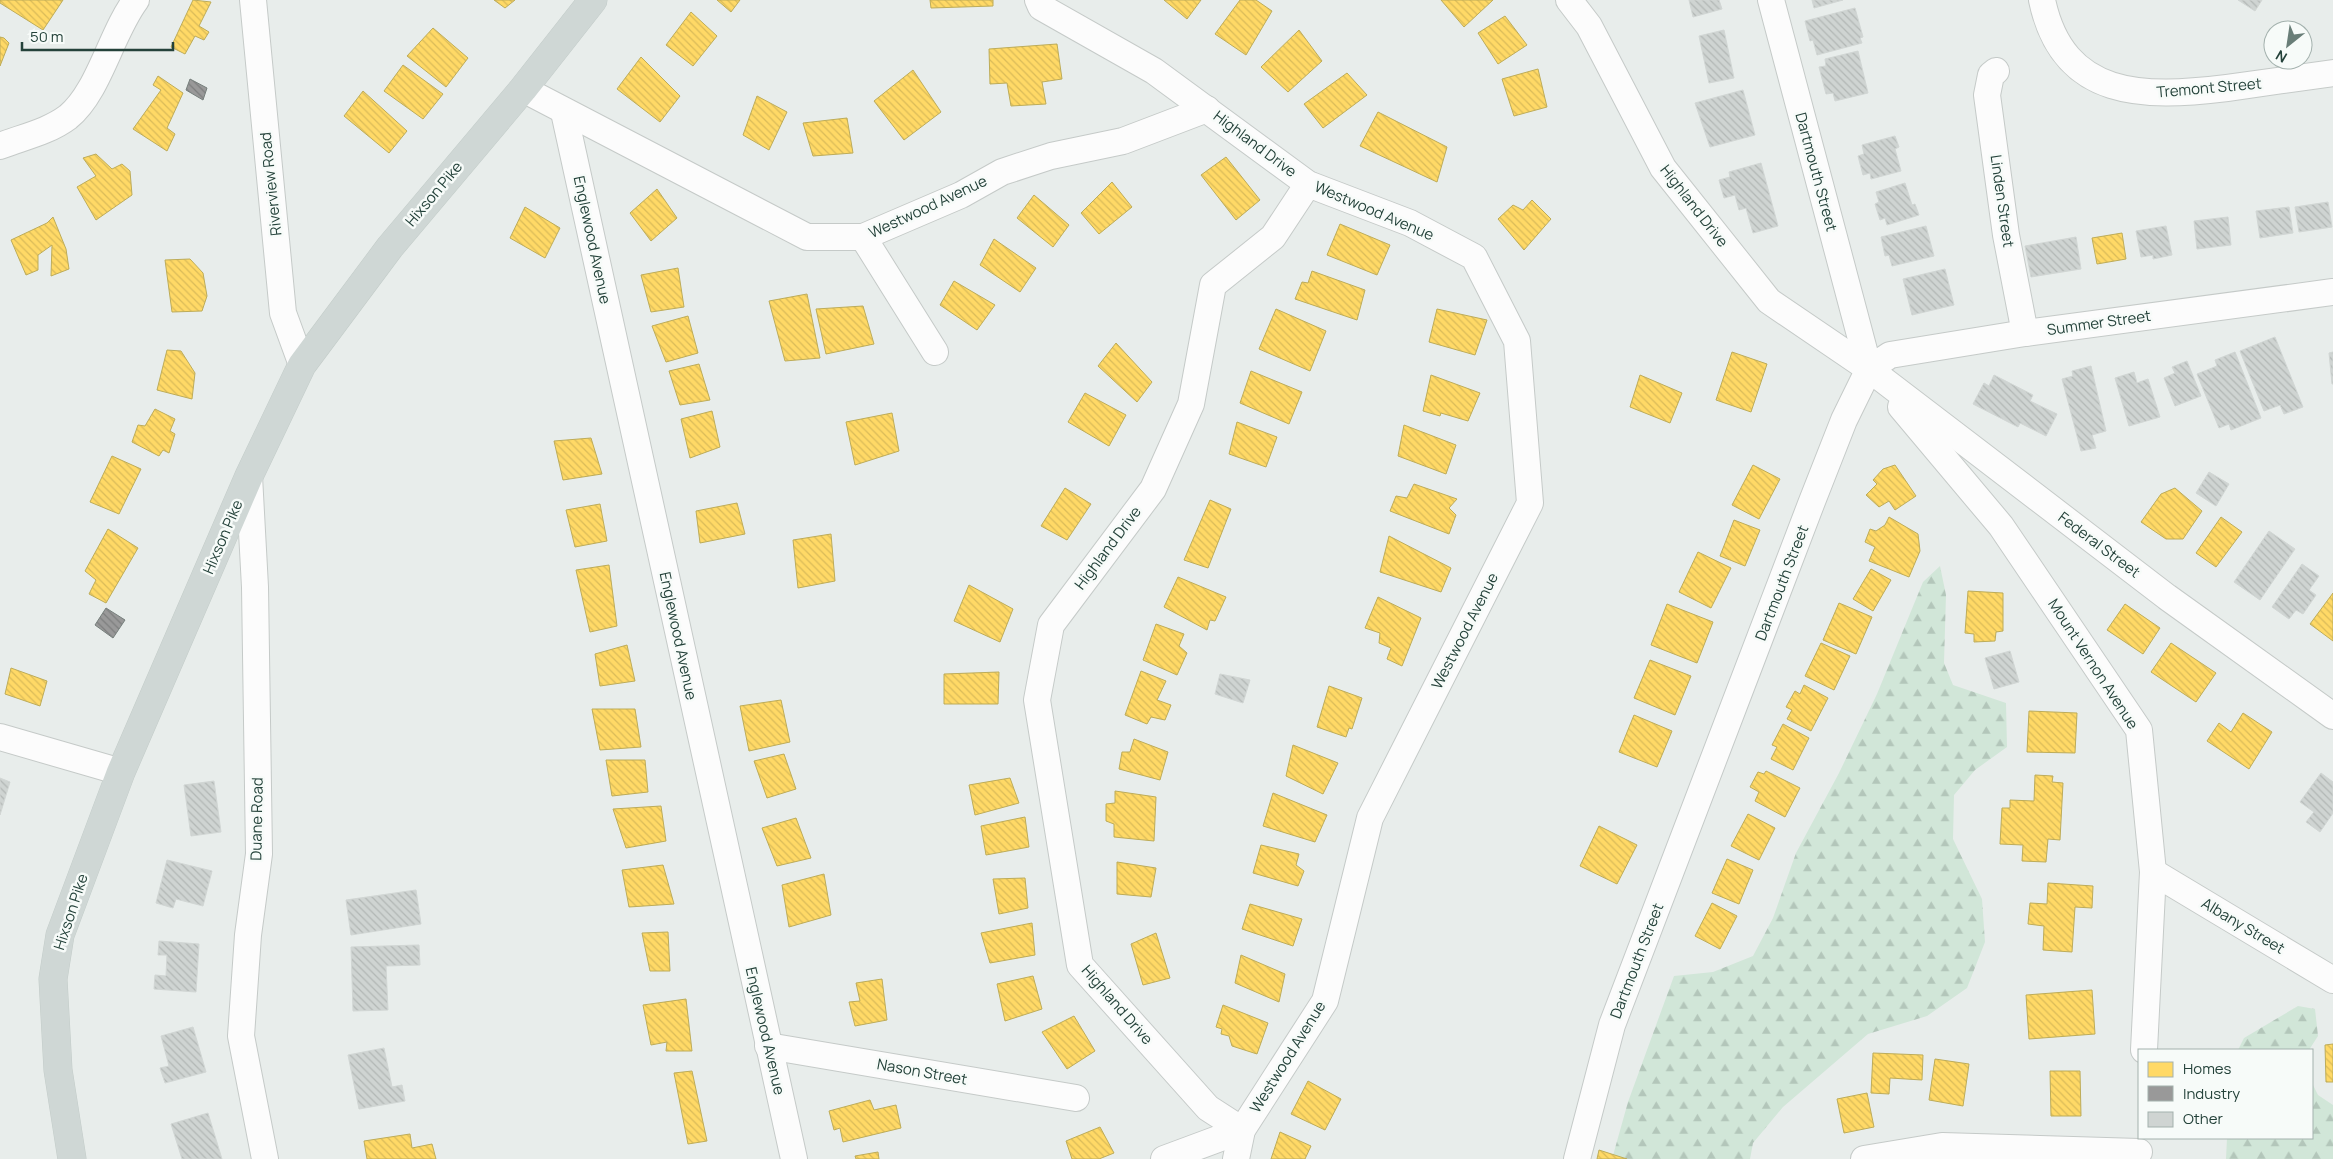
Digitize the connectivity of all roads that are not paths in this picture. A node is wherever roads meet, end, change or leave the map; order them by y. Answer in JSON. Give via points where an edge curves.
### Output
{"nodes":[{"id":1,"x":136,"y":0,"type":"edge"},
{"id":2,"x":253,"y":0,"type":"edge"},
{"id":3,"x":593,"y":0,"type":"edge"},
{"id":4,"x":1038,"y":0,"type":"edge"},
{"id":5,"x":1570,"y":0,"type":"edge"},
{"id":6,"x":1771,"y":0,"type":"edge"},
{"id":7,"x":2042,"y":0,"type":"edge"},
{"id":8,"x":1996,"y":71,"type":"dead end"},
{"id":9,"x":2333,"y":73,"type":"edge"},
{"id":10,"x":523,"y":89,"type":"junction"},
{"id":11,"x":1207,"y":109,"type":"junction"},
{"id":12,"x":564,"y":112,"type":"junction"},
{"id":13,"x":0,"y":146,"type":"edge"},
{"id":14,"x":1308,"y":184,"type":"junction"},
{"id":15,"x":863,"y":238,"type":"junction"},
{"id":16,"x":2333,"y":292,"type":"edge"},
{"id":17,"x":2024,"y":333,"type":"junction"},
{"id":18,"x":935,"y":352,"type":"dead end"},
{"id":19,"x":302,"y":365,"type":"junction"},
{"id":20,"x":1869,"y":368,"type":"junction"},
{"id":21,"x":249,"y":476,"type":"junction"},
{"id":22,"x":2333,"y":716,"type":"edge"},
{"id":23,"x":0,"y":737,"type":"edge"},
{"id":24,"x":121,"y":772,"type":"junction"},
{"id":25,"x":2153,"y":872,"type":"junction"},
{"id":26,"x":2333,"y":980,"type":"edge"},
{"id":27,"x":768,"y":1046,"type":"junction"},
{"id":28,"x":2144,"y":1049,"type":"edge"},
{"id":29,"x":1076,"y":1098,"type":"dead end"},
{"id":30,"x":1242,"y":1130,"type":"junction"},
{"id":31,"x":2139,"y":1150,"type":"edge"},
{"id":32,"x":72,"y":1159,"type":"edge"},
{"id":33,"x":265,"y":1159,"type":"edge"},
{"id":34,"x":794,"y":1159,"type":"edge"},
{"id":35,"x":1164,"y":1159,"type":"edge"},
{"id":36,"x":1236,"y":1159,"type":"edge"},
{"id":37,"x":1577,"y":1159,"type":"edge"},
{"id":38,"x":1864,"y":1159,"type":"edge"}],
"edges":[{"from":1,"to":13,"type":"street","via":[[84,99],[68,117],[50,128]]},
{"from":2,"to":19,"type":"street","name":"Riverview Road","via":[[283,313]]},
{"from":3,"to":10,"type":"main road","name":"Hixson Pike"},
{"from":4,"to":11,"type":"street","name":"Highland Drive","via":[[1041,7],[1154,71]]},
{"from":5,"to":20,"type":"street","name":"Highland Drive","via":[[1589,26],[1662,168],[1769,301]]},
{"from":6,"to":20,"type":"street","name":"Dartmouth Street"},
{"from":7,"to":9,"type":"street","name":"Tremont Street","via":[[2061,46],[2084,73],[2114,88],[2180,94]]},
{"from":8,"to":17,"type":"street","name":"Linden Street","via":[[1990,75],[1987,95],[2006,234]]},
{"from":10,"to":12,"type":"street","name":"Westwood Avenue"},
{"from":10,"to":19,"type":"main road","name":"Hixson Pike","via":[[390,247]]},
{"from":11,"to":14,"type":"street","name":"Highland Drive"},
{"from":11,"to":15,"type":"street","name":"Westwood Avenue","via":[[1122,141],[1051,156],[1002,172],[960,195]]},
{"from":12,"to":15,"type":"street","name":"Westwood Avenue","via":[[808,237]]},
{"from":12,"to":27,"type":"street","name":"Englewood Avenue"},
{"from":14,"to":30,"type":"street","name":"Highland Drive","via":[[1273,237],[1213,286],[1191,404],[1153,489],[1051,625],[1037,700],[1080,965],[1208,1108]]},
{"from":14,"to":30,"type":"street","name":"Westwood Avenue","via":[[1410,223],[1474,257],[1517,341],[1530,503],[1370,818],[1325,1001]]},
{"from":15,"to":18,"type":"street"},
{"from":16,"to":17,"type":"street","name":"Summer Street"},
{"from":17,"to":20,"type":"street","name":"Summer Street","via":[[1890,355]]},
{"from":19,"to":21,"type":"main road","name":"Hixson Pike"},
{"from":20,"to":22,"type":"street","name":"Federal Street","via":[[2167,597]]},
{"from":20,"to":25,"type":"street","name":"Mount Vernon Avenue","via":[[2001,526],[2139,730]]},
{"from":20,"to":37,"type":"street","name":"Dartmouth Street","via":[[1844,420],[1811,504],[1612,1025]]},
{"from":21,"to":24,"type":"main road","name":"Hixson Pike"},
{"from":21,"to":33,"type":"street","name":"Duane Road","via":[[255,588],[259,854],[248,935],[241,1036]]},
{"from":23,"to":24,"type":"street"},
{"from":24,"to":32,"type":"main road","name":"Hixson Pike","via":[[60,935],[52,979],[58,1070]]},
{"from":25,"to":26,"type":"street","name":"Albany Street"},
{"from":25,"to":28,"type":"street","name":"Mount Vernon Avenue"},
{"from":27,"to":29,"type":"street","name":"Nason Street"},
{"from":27,"to":34,"type":"street","name":"Englewood Avenue"},
{"from":30,"to":35,"type":"street"},
{"from":30,"to":36,"type":"street","name":"Westwood Avenue"},
{"from":31,"to":38,"type":"street","via":[[1942,1146]]}]}
